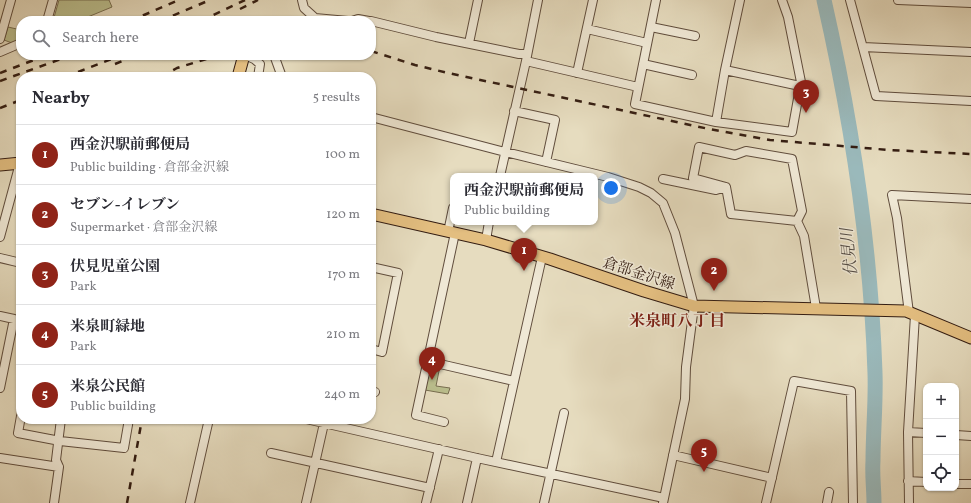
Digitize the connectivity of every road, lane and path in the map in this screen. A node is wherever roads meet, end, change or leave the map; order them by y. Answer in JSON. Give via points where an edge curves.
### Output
{"nodes":[{"id":1,"x":11,"y":0,"type":"edge"},
{"id":2,"x":53,"y":0,"type":"edge"},
{"id":3,"x":302,"y":0,"type":"edge"},
{"id":4,"x":478,"y":0,"type":"edge"},
{"id":5,"x":538,"y":0,"type":"edge"},
{"id":6,"x":593,"y":0,"type":"edge"},
{"id":7,"x":656,"y":0,"type":"edge"},
{"id":8,"x":740,"y":0,"type":"edge"},
{"id":9,"x":782,"y":0,"type":"edge"},
{"id":10,"x":850,"y":0,"type":"edge"},
{"id":11,"x":898,"y":0,"type":"edge"},
{"id":12,"x":971,"y":3,"type":"edge"},
{"id":13,"x":48,"y":16,"type":"edge"},
{"id":14,"x":311,"y":16,"type":"edge"},
{"id":15,"x":376,"y":22,"type":"edge"},
{"id":16,"x":651,"y":27,"type":"junction"},
{"id":17,"x":587,"y":29,"type":"junction"},
{"id":18,"x":695,"y":36,"type":"dead end"},
{"id":19,"x":0,"y":39,"type":"edge"},
{"id":20,"x":469,"y":43,"type":"junction"},
{"id":21,"x":647,"y":43,"type":"junction"},
{"id":22,"x":16,"y":45,"type":"edge"},
{"id":23,"x":863,"y":47,"type":"junction"},
{"id":24,"x":0,"y":52,"type":"edge"},
{"id":25,"x":971,"y":52,"type":"edge"},
{"id":26,"x":526,"y":57,"type":"junction"},
{"id":27,"x":243,"y":60,"type":"edge"},
{"id":28,"x":255,"y":60,"type":"edge"},
{"id":29,"x":276,"y":60,"type":"edge"},
{"id":30,"x":643,"y":64,"type":"junction"},
{"id":31,"x":726,"y":70,"type":"junction"},
{"id":32,"x":239,"y":72,"type":"edge"},
{"id":33,"x":259,"y":72,"type":"edge"},
{"id":34,"x":280,"y":72,"type":"edge"},
{"id":35,"x":577,"y":73,"type":"junction"},
{"id":36,"x":692,"y":75,"type":"dead end"},
{"id":37,"x":800,"y":86,"type":"junction"},
{"id":38,"x":638,"y":87,"type":"junction"},
{"id":39,"x":971,"y":101,"type":"edge"},
{"id":40,"x":514,"y":111,"type":"junction"},
{"id":41,"x":376,"y":118,"type":"edge"},
{"id":42,"x":716,"y":122,"type":"junction"},
{"id":43,"x":505,"y":152,"type":"junction"},
{"id":44,"x":546,"y":162,"type":"junction"},
{"id":45,"x":16,"y":163,"type":"edge"},
{"id":46,"x":0,"y":164,"type":"edge"},
{"id":47,"x":501,"y":173,"type":"edge"},
{"id":48,"x":589,"y":173,"type":"edge"},
{"id":49,"x":598,"y":175,"type":"edge"},
{"id":50,"x":16,"y":178,"type":"edge"},
{"id":51,"x":663,"y":179,"type":"dead end"},
{"id":52,"x":726,"y":187,"type":"junction"},
{"id":53,"x":971,"y":199,"type":"edge"},
{"id":54,"x":376,"y":217,"type":"edge"},
{"id":55,"x":797,"y":221,"type":"junction"},
{"id":56,"x":452,"y":225,"type":"edge"},
{"id":57,"x":489,"y":225,"type":"edge"},
{"id":58,"x":452,"y":232,"type":"junction"},
{"id":59,"x":0,"y":237,"type":"edge"},
{"id":60,"x":486,"y":240,"type":"junction"},
{"id":61,"x":542,"y":257,"type":"junction"},
{"id":62,"x":0,"y":258,"type":"edge"},
{"id":63,"x":16,"y":262,"type":"edge"},
{"id":64,"x":376,"y":268,"type":"edge"},
{"id":65,"x":694,"y":306,"type":"junction"},
{"id":66,"x":816,"y":308,"type":"junction"},
{"id":67,"x":910,"y":313,"type":"junction"},
{"id":68,"x":0,"y":316,"type":"edge"},
{"id":69,"x":971,"y":338,"type":"edge"},
{"id":70,"x":376,"y":350,"type":"edge"},
{"id":71,"x":427,"y":360,"type":"junction"},
{"id":72,"x":514,"y":381,"type":"junction"},
{"id":73,"x":0,"y":388,"type":"edge"},
{"id":74,"x":564,"y":413,"type":"dead end"},
{"id":75,"x":444,"y":422,"type":"dead end"},
{"id":76,"x":20,"y":424,"type":"edge"},
{"id":77,"x":61,"y":424,"type":"edge"},
{"id":78,"x":128,"y":424,"type":"edge"},
{"id":79,"x":208,"y":424,"type":"edge"},
{"id":80,"x":323,"y":424,"type":"edge"},
{"id":81,"x":336,"y":424,"type":"edge"},
{"id":82,"x":908,"y":432,"type":"junction"},
{"id":83,"x":923,"y":433,"type":"edge"},
{"id":84,"x":959,"y":435,"type":"edge"},
{"id":85,"x":971,"y":436,"type":"edge"},
{"id":86,"x":60,"y":440,"type":"junction"},
{"id":87,"x":439,"y":449,"type":"junction"},
{"id":88,"x":272,"y":453,"type":"dead end"},
{"id":89,"x":673,"y":455,"type":"junction"},
{"id":90,"x":0,"y":458,"type":"edge"},
{"id":91,"x":477,"y":458,"type":"junction"},
{"id":92,"x":315,"y":462,"type":"junction"},
{"id":93,"x":496,"y":462,"type":"junction"},
{"id":94,"x":59,"y":467,"type":"junction"},
{"id":95,"x":550,"y":474,"type":"junction"},
{"id":96,"x":772,"y":478,"type":"junction"},
{"id":97,"x":908,"y":481,"type":"junction"},
{"id":98,"x":923,"y":482,"type":"edge"},
{"id":99,"x":959,"y":484,"type":"edge"},
{"id":100,"x":971,"y":484,"type":"edge"},
{"id":101,"x":430,"y":488,"type":"junction"},
{"id":102,"x":829,"y":492,"type":"dead end"},
{"id":103,"x":664,"y":500,"type":"edge"},
{"id":104,"x":54,"y":503,"type":"edge"},
{"id":105,"x":190,"y":503,"type":"edge"},
{"id":106,"x":306,"y":503,"type":"edge"},
{"id":107,"x":426,"y":503,"type":"edge"},
{"id":108,"x":467,"y":503,"type":"edge"},
{"id":109,"x":544,"y":503,"type":"edge"},
{"id":110,"x":766,"y":503,"type":"edge"},
{"id":111,"x":827,"y":503,"type":"edge"},
{"id":112,"x":853,"y":503,"type":"edge"},
{"id":113,"x":909,"y":503,"type":"edge"}],
"edges":[{"from":1,"to":19,"type":"street"},
{"from":2,"to":13,"type":"street"},
{"from":3,"to":14,"type":"street","via":[[304,8]]},
{"from":4,"to":20,"type":"street"},
{"from":5,"to":26,"type":"street"},
{"from":6,"to":17,"type":"street"},
{"from":7,"to":16,"type":"street"},
{"from":8,"to":31,"type":"street"},
{"from":9,"to":37,"type":"street","via":[[788,17]]},
{"from":10,"to":23,"type":"street"},
{"from":11,"to":12,"type":"street"},
{"from":15,"to":20,"type":"street"},
{"from":16,"to":18,"type":"street"},
{"from":16,"to":21,"type":"street"},
{"from":17,"to":21,"type":"street"},
{"from":17,"to":35,"type":"street"},
{"from":20,"to":26,"type":"street"},
{"from":21,"to":30,"type":"street"},
{"from":22,"to":24,"type":"street"},
{"from":23,"to":25,"type":"street"},
{"from":23,"to":39,"type":"street","via":[[876,96]]},
{"from":26,"to":35,"type":"street"},
{"from":26,"to":40,"type":"street"},
{"from":27,"to":32,"type":"main road"},
{"from":28,"to":33,"type":"street","via":[[260,64]]},
{"from":29,"to":34,"type":"street"},
{"from":30,"to":36,"type":"street"},
{"from":30,"to":38,"type":"street"},
{"from":31,"to":37,"type":"street"},
{"from":31,"to":42,"type":"street"},
{"from":35,"to":38,"type":"street"},
{"from":37,"to":42,"type":"street","via":[[792,132]]},
{"from":38,"to":42,"type":"street","via":[[635,104]]},
{"from":40,"to":43,"type":"street"},
{"from":40,"to":44,"type":"street","via":[[555,120]]},
{"from":41,"to":43,"type":"street"},
{"from":43,"to":44,"type":"street"},
{"from":43,"to":47,"type":"street"},
{"from":44,"to":48,"type":"street"},
{"from":45,"to":46,"type":"main road"},
{"from":49,"to":65,"type":"street","via":[[639,187],[663,203],[675,233]]},
{"from":50,"to":59,"type":"street"},
{"from":51,"to":52,"type":"street","via":[[716,190]]},
{"from":52,"to":55,"type":"street","via":[[731,214]]},
{"from":52,"to":55,"type":"street","via":[[693,178],[699,147],[735,155],[746,151],[792,159],[802,211]]},
{"from":53,"to":67,"type":"street","via":[[892,195]]},
{"from":54,"to":58,"type":"main road","name":"倉部金沢線"},
{"from":55,"to":66,"type":"street","via":[[804,236]]},
{"from":56,"to":58,"type":"street"},
{"from":57,"to":60,"type":"street"},
{"from":58,"to":60,"type":"main road","name":"倉部金沢線"},
{"from":58,"to":71,"type":"street"},
{"from":60,"to":61,"type":"main road","name":"倉部金沢線"},
{"from":61,"to":65,"type":"main road","name":"倉部金沢線"},
{"from":61,"to":72,"type":"street"},
{"from":62,"to":63,"type":"street"},
{"from":64,"to":70,"type":"street","via":[[398,273],[382,352]]},
{"from":65,"to":66,"type":"main road","name":"倉部金沢線"},
{"from":65,"to":89,"type":"street","via":[[686,367],[685,399]]},
{"from":66,"to":67,"type":"main road","name":"倉部金沢線"},
{"from":67,"to":69,"type":"main road"},
{"from":67,"to":82,"type":"street"},
{"from":68,"to":73,"type":"street","via":[[14,319]]},
{"from":71,"to":72,"type":"street"},
{"from":71,"to":75,"type":"street","via":[[416,415]]},
{"from":72,"to":93,"type":"street"},
{"from":74,"to":95,"type":"street"},
{"from":76,"to":86,"type":"street","via":[[18,433]]},
{"from":77,"to":86,"type":"street"},
{"from":78,"to":86,"type":"street","via":[[124,448]]},
{"from":79,"to":105,"type":"street"},
{"from":80,"to":92,"type":"street"},
{"from":81,"to":87,"type":"street"},
{"from":82,"to":83,"type":"street"},
{"from":82,"to":97,"type":"street"},
{"from":84,"to":85,"type":"street"},
{"from":86,"to":94,"type":"street","via":[[56,460]]},
{"from":87,"to":91,"type":"street"},
{"from":87,"to":101,"type":"street"},
{"from":88,"to":92,"type":"street"},
{"from":89,"to":96,"type":"street"},
{"from":89,"to":103,"type":"street"},
{"from":90,"to":94,"type":"street"},
{"from":91,"to":93,"type":"street"},
{"from":91,"to":108,"type":"street"},
{"from":92,"to":101,"type":"street"},
{"from":92,"to":106,"type":"street"},
{"from":93,"to":95,"type":"street"},
{"from":94,"to":104,"type":"street"},
{"from":95,"to":103,"type":"street"},
{"from":95,"to":109,"type":"street"},
{"from":96,"to":110,"type":"street"},
{"from":96,"to":112,"type":"street","via":[[794,381],[851,391]]},
{"from":97,"to":98,"type":"street"},
{"from":97,"to":113,"type":"street"},
{"from":99,"to":100,"type":"street"},
{"from":101,"to":107,"type":"street"},
{"from":102,"to":111,"type":"street"}]}
